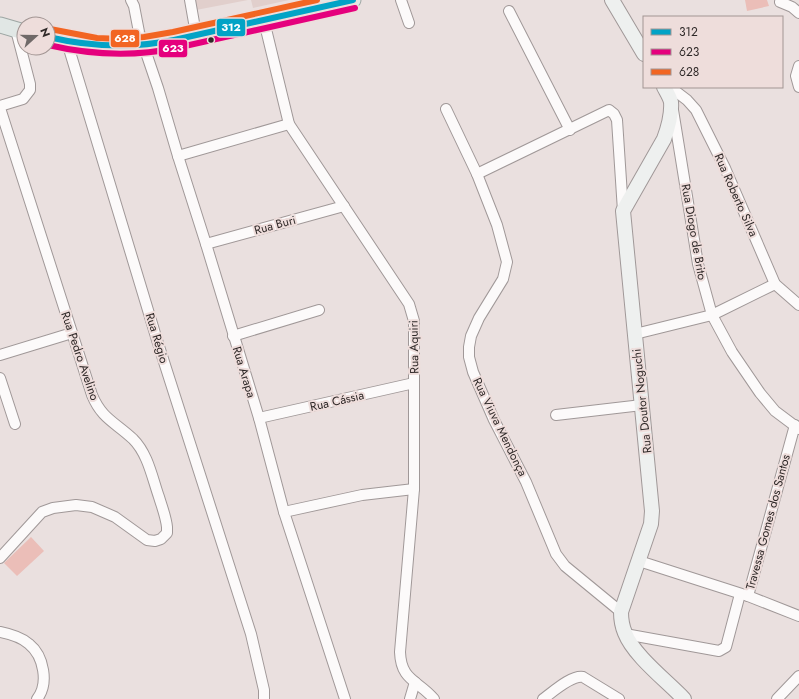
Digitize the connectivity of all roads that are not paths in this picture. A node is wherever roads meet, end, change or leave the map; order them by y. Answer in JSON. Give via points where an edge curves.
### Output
{"nodes":[{"id":1,"x":131,"y":0,"type":"edge"},
{"id":2,"x":190,"y":0,"type":"edge"},
{"id":3,"x":353,"y":0,"type":"edge"},
{"id":4,"x":401,"y":0,"type":"edge"},
{"id":5,"x":612,"y":0,"type":"edge"},
{"id":6,"x":780,"y":2,"type":"dead end"},
{"id":7,"x":509,"y":11,"type":"dead end"},
{"id":8,"x":799,"y":13,"type":"edge"},
{"id":9,"x":264,"y":20,"type":"junction"},
{"id":10,"x":409,"y":24,"type":"dead end"},
{"id":11,"x":0,"y":26,"type":"edge"},
{"id":12,"x":16,"y":30,"type":"edge"},
{"id":13,"x":196,"y":34,"type":"junction"},
{"id":14,"x":56,"y":39,"type":"edge"},
{"id":15,"x":67,"y":42,"type":"junction"},
{"id":16,"x":144,"y":45,"type":"junction"},
{"id":17,"x":643,"y":52,"type":"edge"},
{"id":18,"x":25,"y":56,"type":"edge"},
{"id":19,"x":799,"y":66,"type":"edge"},
{"id":20,"x":799,"y":87,"type":"edge"},
{"id":21,"x":671,"y":94,"type":"edge"},
{"id":22,"x":0,"y":107,"type":"edge"},
{"id":23,"x":446,"y":109,"type":"dead end"},
{"id":24,"x":289,"y":124,"type":"junction"},
{"id":25,"x":570,"y":130,"type":"junction"},
{"id":26,"x":178,"y":156,"type":"junction"},
{"id":27,"x":477,"y":174,"type":"junction"},
{"id":28,"x":344,"y":206,"type":"junction"},
{"id":29,"x":623,"y":211,"type":"junction"},
{"id":30,"x":206,"y":244,"type":"junction"},
{"id":31,"x":775,"y":284,"type":"junction"},
{"id":32,"x":799,"y":304,"type":"edge"},
{"id":33,"x":319,"y":310,"type":"dead end"},
{"id":34,"x":712,"y":315,"type":"junction"},
{"id":35,"x":72,"y":333,"type":"junction"},
{"id":36,"x":635,"y":334,"type":"junction"},
{"id":37,"x":233,"y":336,"type":"junction"},
{"id":38,"x":0,"y":355,"type":"edge"},
{"id":39,"x":0,"y":378,"type":"edge"},
{"id":40,"x":414,"y":383,"type":"junction"},
{"id":41,"x":642,"y":405,"type":"junction"},
{"id":42,"x":556,"y":415,"type":"dead end"},
{"id":43,"x":259,"y":418,"type":"junction"},
{"id":44,"x":15,"y":424,"type":"dead end"},
{"id":45,"x":797,"y":427,"type":"edge"},
{"id":46,"x":414,"y":489,"type":"junction"},
{"id":47,"x":284,"y":512,"type":"junction"},
{"id":48,"x":0,"y":558,"type":"edge"},
{"id":49,"x":639,"y":561,"type":"junction"},
{"id":50,"x":744,"y":595,"type":"junction"},
{"id":51,"x":621,"y":612,"type":"junction"},
{"id":52,"x":799,"y":616,"type":"edge"},
{"id":53,"x":0,"y":632,"type":"edge"},
{"id":54,"x":625,"y":634,"type":"junction"},
{"id":55,"x":799,"y":676,"type":"edge"},
{"id":56,"x":415,"y":682,"type":"junction"},
{"id":57,"x":37,"y":699,"type":"edge"},
{"id":58,"x":264,"y":699,"type":"edge"},
{"id":59,"x":345,"y":699,"type":"edge"},
{"id":60,"x":410,"y":699,"type":"edge"},
{"id":61,"x":434,"y":699,"type":"edge"},
{"id":62,"x":543,"y":699,"type":"edge"},
{"id":63,"x":619,"y":699,"type":"edge"},
{"id":64,"x":684,"y":699,"type":"edge"},
{"id":65,"x":777,"y":699,"type":"edge"}],
"edges":[{"from":1,"to":16,"type":"street","name":"Rua Arapa"},
{"from":2,"to":13,"type":"street"},
{"from":3,"to":9,"type":"main road"},
{"from":4,"to":10,"type":"street"},
{"from":5,"to":17,"type":"street"},
{"from":6,"to":8,"type":"street"},
{"from":7,"to":25,"type":"street"},
{"from":9,"to":13,"type":"main road"},
{"from":9,"to":24,"type":"street","name":"Rua Aquiri"},
{"from":11,"to":12,"type":"main road"},
{"from":13,"to":16,"type":"main road"},
{"from":14,"to":15,"type":"main road"},
{"from":15,"to":16,"type":"main road","via":[[111,46]]},
{"from":15,"to":58,"type":"street","name":"Rua Régio","via":[[157,340],[250,634]]},
{"from":16,"to":26,"type":"street","name":"Rua Arapa"},
{"from":18,"to":22,"type":"street","via":[[30,90],[23,99]]},
{"from":19,"to":20,"type":"street","via":[[796,76]]},
{"from":21,"to":29,"type":"street","via":[[669,121],[664,139]]},
{"from":21,"to":31,"type":"street","name":"Rua Roberto Silva","via":[[687,100],[696,110],[726,168]]},
{"from":21,"to":34,"type":"street","name":"Rua Diogo de Brito","via":[[698,264]]},
{"from":22,"to":35,"type":"street","name":"Rua Pedro Avelino"},
{"from":23,"to":27,"type":"street","name":"Rua Viuva Mendonça"},
{"from":24,"to":26,"type":"street"},
{"from":24,"to":28,"type":"street","name":"Rua Aquiri"},
{"from":25,"to":27,"type":"street"},
{"from":25,"to":29,"type":"street","via":[[609,110],[614,114],[617,120]]},
{"from":26,"to":30,"type":"street","name":"Rua Arapa"},
{"from":27,"to":51,"type":"street","name":"Rua Viuva Mendonça","via":[[497,225],[507,262],[503,279],[471,336],[469,357],[473,372],[526,482],[556,554],[564,566]]},
{"from":28,"to":30,"type":"street","name":"Rua Buri"},
{"from":28,"to":40,"type":"street","name":"Rua Aquiri","via":[[409,304],[414,321]]},
{"from":29,"to":36,"type":"street","name":"Rua Doutor Noguchi"},
{"from":30,"to":37,"type":"street","name":"Rua Arapa"},
{"from":31,"to":32,"type":"street","name":"Rua Roberto Silva"},
{"from":31,"to":34,"type":"street"},
{"from":33,"to":37,"type":"street"},
{"from":34,"to":36,"type":"street"},
{"from":34,"to":45,"type":"street","name":"Rua Diogo de Brito","via":[[732,352],[760,393],[775,411]]},
{"from":35,"to":38,"type":"street"},
{"from":35,"to":48,"type":"street","name":"Rua Pedro Avelino","via":[[97,407],[133,440],[148,463],[167,522],[167,533],[161,539],[147,540],[106,512],[76,505],[60,507],[42,512]]},
{"from":36,"to":41,"type":"street","name":"Rua Doutor Noguchi"},
{"from":37,"to":43,"type":"street","name":"Rua Arapa"},
{"from":39,"to":44,"type":"street"},
{"from":40,"to":43,"type":"street","name":"Rua Cássia"},
{"from":40,"to":46,"type":"street","name":"Rua Aquiri"},
{"from":41,"to":42,"type":"street"},
{"from":41,"to":49,"type":"street","name":"Rua Doutor Noguchi","via":[[652,518]]},
{"from":43,"to":47,"type":"street","name":"Rua Arapa"},
{"from":45,"to":50,"type":"street","name":"Travessa Gomes dos Santos"},
{"from":46,"to":47,"type":"street","via":[[362,496]]},
{"from":46,"to":56,"type":"street","name":"Rua Aquiri","via":[[400,660],[404,673]]},
{"from":47,"to":59,"type":"street","name":"Rua Arapa"},
{"from":49,"to":50,"type":"street"},
{"from":49,"to":51,"type":"street","name":"Rua Doutor Noguchi"},
{"from":50,"to":52,"type":"street"},
{"from":50,"to":54,"type":"street","name":"Travessa Gomes dos Santos","via":[[726,647],[719,651]]},
{"from":51,"to":54,"type":"street","name":"Rua Doutor Noguchi"},
{"from":53,"to":57,"type":"street","via":[[15,635],[34,647],[41,662],[44,679]]},
{"from":54,"to":64,"type":"street","name":"Rua Doutor Noguchi","via":[[653,669]]},
{"from":55,"to":65,"type":"street"},
{"from":56,"to":60,"type":"street"},
{"from":56,"to":61,"type":"street","name":"Rua Aquiri"},
{"from":62,"to":63,"type":"street","via":[[572,678],[579,676]]}]}
